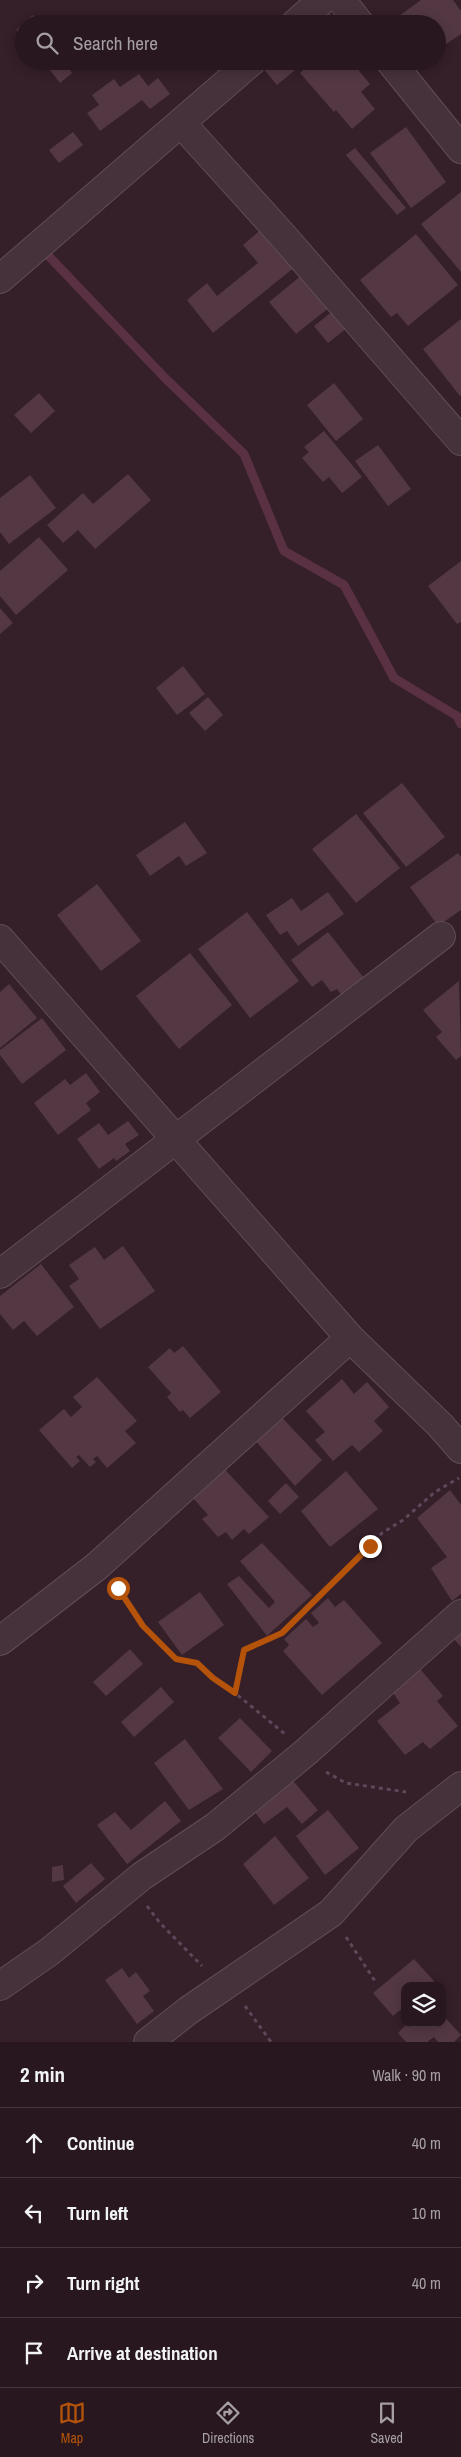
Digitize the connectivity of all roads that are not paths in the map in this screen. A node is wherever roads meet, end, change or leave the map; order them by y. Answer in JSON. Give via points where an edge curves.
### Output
{"nodes":[{"id":1,"x":325,"y":1,"type":"edge"},
{"id":2,"x":307,"y":15,"type":"edge"},
{"id":3,"x":346,"y":15,"type":"edge"},
{"id":4,"x":242,"y":70,"type":"edge"},
{"id":5,"x":397,"y":70,"type":"edge"},
{"id":6,"x":181,"y":123,"type":"junction"},
{"id":7,"x":461,"y":149,"type":"edge"},
{"id":8,"x":0,"y":279,"type":"edge"},
{"id":9,"x":461,"y":441,"type":"edge"},
{"id":10,"x":441,"y":936,"type":"dead end"},
{"id":11,"x":5,"y":955,"type":"edge"},
{"id":12,"x":176,"y":1138,"type":"junction"},
{"id":13,"x":0,"y":1274,"type":"edge"},
{"id":14,"x":350,"y":1338,"type":"junction"},
{"id":15,"x":461,"y":1449,"type":"edge"},
{"id":16,"x":461,"y":1614,"type":"edge"},
{"id":17,"x":0,"y":1642,"type":"edge"},
{"id":18,"x":461,"y":1786,"type":"edge"},
{"id":19,"x":0,"y":1986,"type":"edge"},
{"id":20,"x":148,"y":2042,"type":"edge"}],
"edges":[{"from":1,"to":2,"type":"street"},
{"from":1,"to":3,"type":"street"},
{"from":4,"to":6,"type":"street"},
{"from":5,"to":7,"type":"street"},
{"from":6,"to":8,"type":"street"},
{"from":6,"to":9,"type":"street","via":[[284,236]]},
{"from":10,"to":12,"type":"street"},
{"from":11,"to":12,"type":"street"},
{"from":12,"to":13,"type":"street"},
{"from":12,"to":14,"type":"street"},
{"from":14,"to":15,"type":"street"},
{"from":14,"to":17,"type":"street","via":[[96,1568]]},
{"from":16,"to":19,"type":"street","via":[[306,1752],[215,1827],[142,1876],[49,1952]]},
{"from":18,"to":20,"type":"street","via":[[406,1829],[331,1913]]}]}
